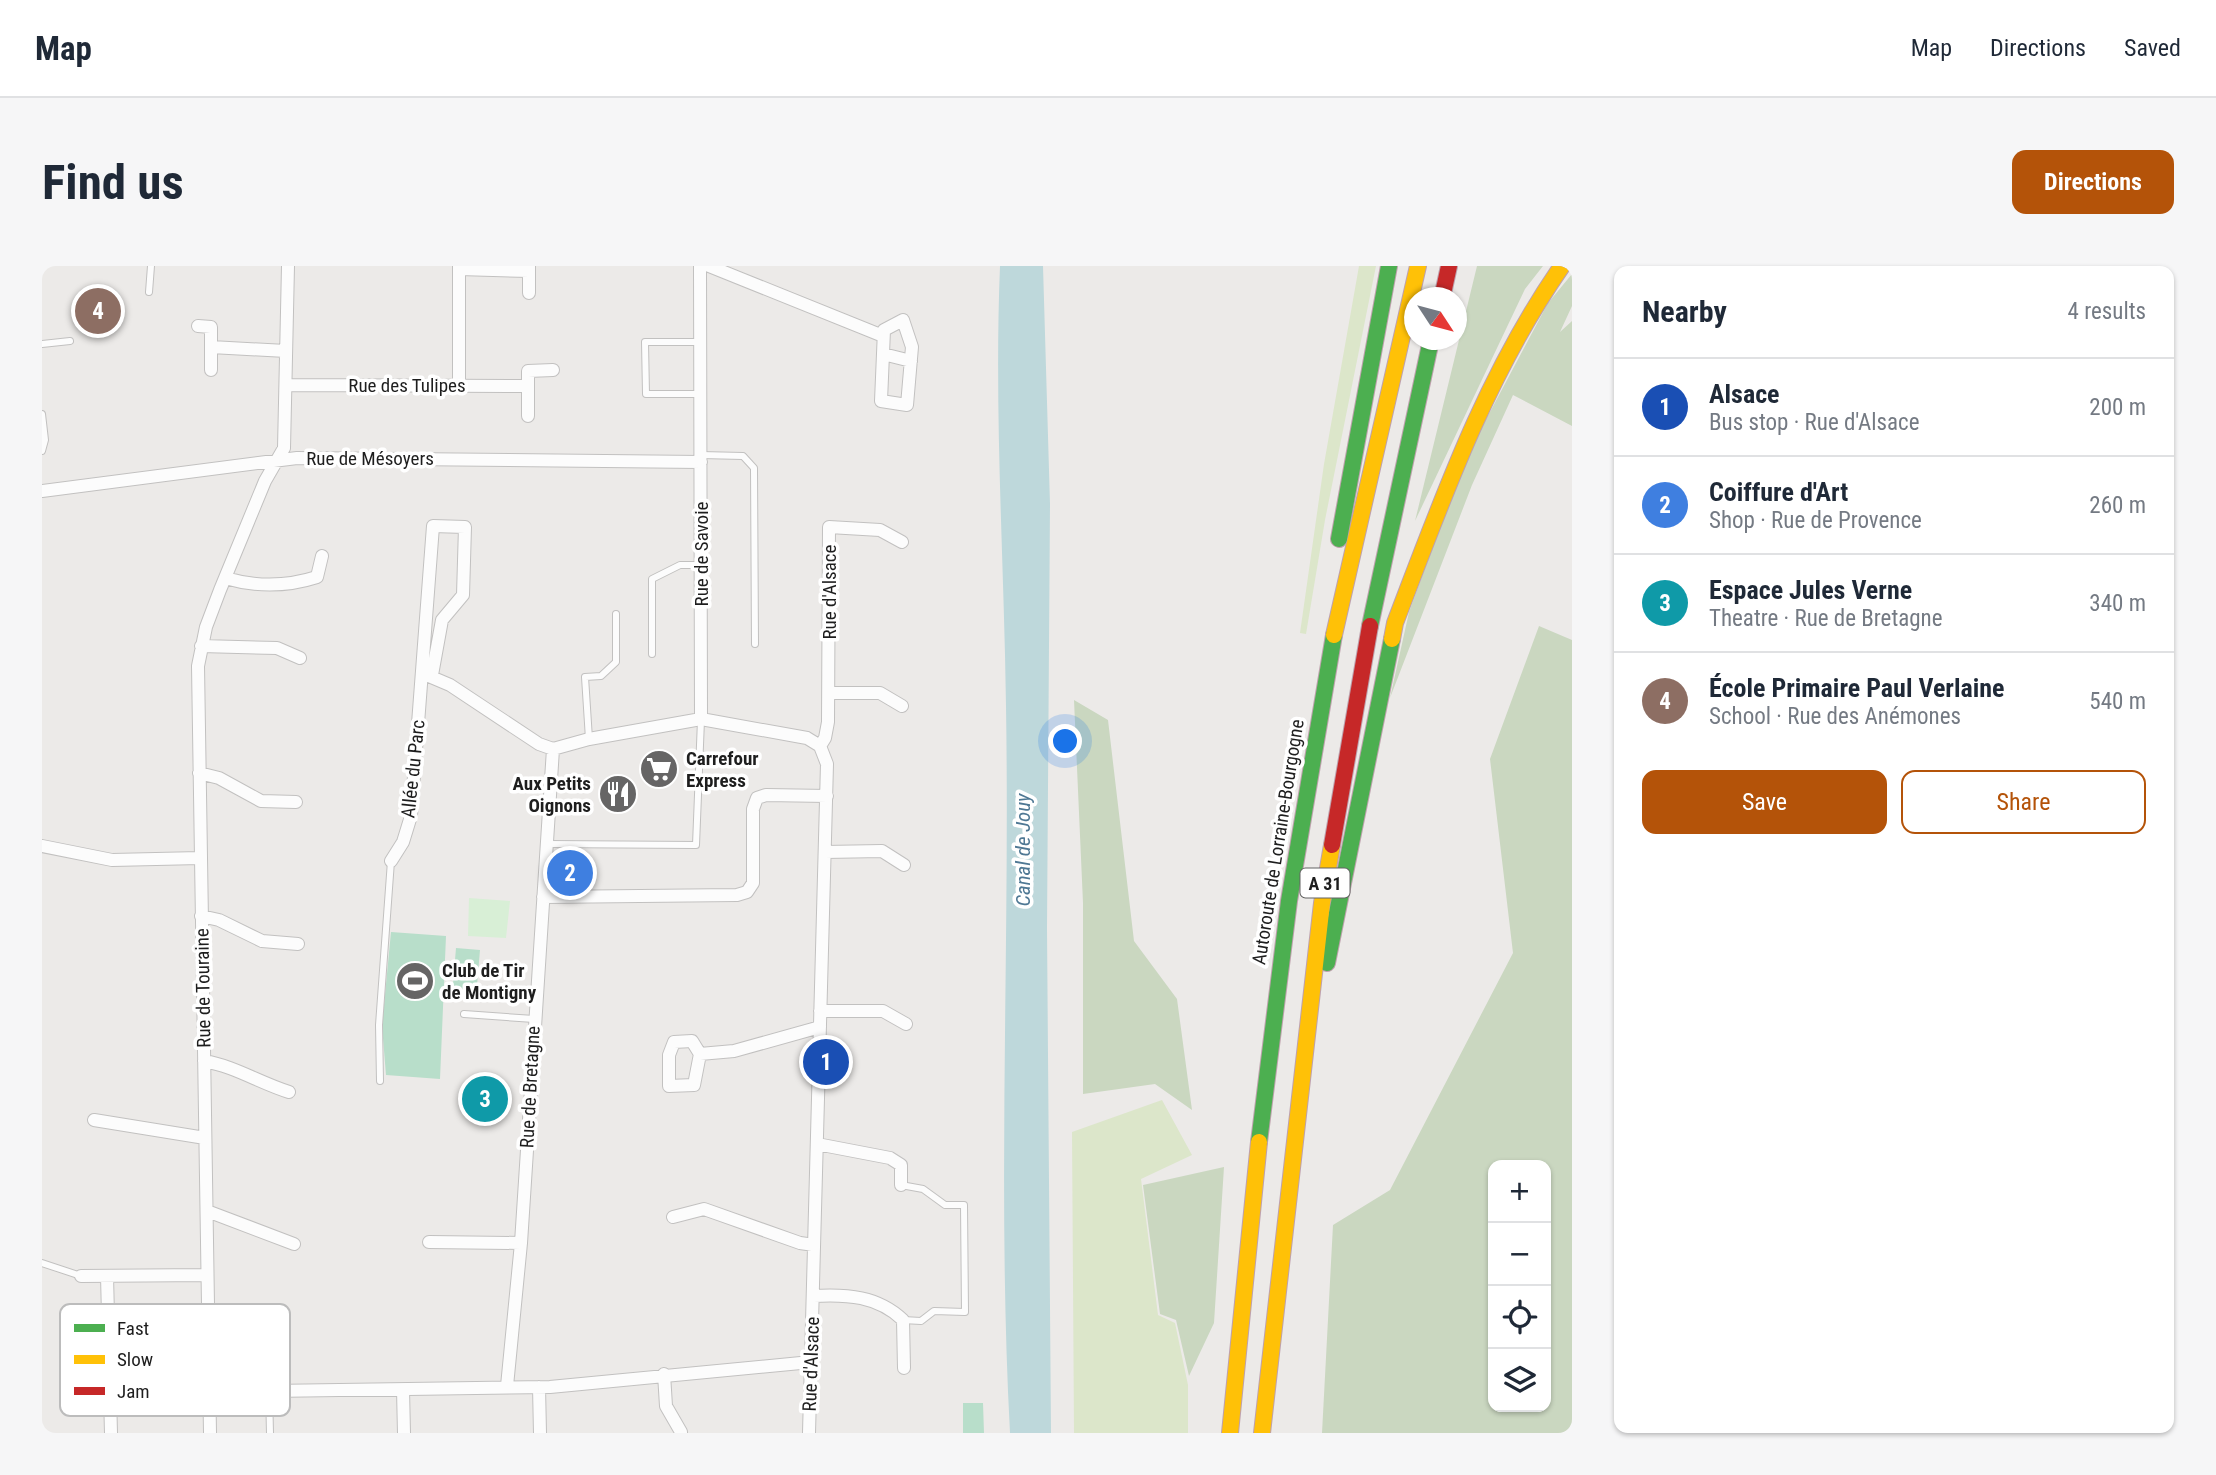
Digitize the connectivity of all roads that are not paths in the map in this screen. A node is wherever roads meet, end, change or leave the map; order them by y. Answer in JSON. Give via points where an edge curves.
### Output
{"nodes":[{"id":1,"x":151,"y":266,"type":"edge"},
{"id":2,"x":288,"y":266,"type":"edge"},
{"id":3,"x":700,"y":266,"type":"edge"},
{"id":4,"x":709,"y":266,"type":"edge"},
{"id":5,"x":1389,"y":266,"type":"edge"},
{"id":6,"x":1418,"y":266,"type":"edge"},
{"id":7,"x":1449,"y":266,"type":"edge"},
{"id":8,"x":1562,"y":266,"type":"edge"},
{"id":9,"x":459,"y":268,"type":"edge"},
{"id":10,"x":529,"y":269,"type":"edge"},
{"id":11,"x":1444,"y":287,"type":"edge"},
{"id":12,"x":149,"y":292,"type":"dead end"},
{"id":13,"x":529,"y":293,"type":"dead end"},
{"id":14,"x":198,"y":326,"type":"dead end"},
{"id":15,"x":883,"y":336,"type":"junction"},
{"id":16,"x":70,"y":341,"type":"dead end"},
{"id":17,"x":701,"y":342,"type":"junction"},
{"id":18,"x":42,"y":344,"type":"edge"},
{"id":19,"x":211,"y":347,"type":"junction"},
{"id":20,"x":1430,"y":350,"type":"edge"},
{"id":21,"x":286,"y":351,"type":"junction"},
{"id":22,"x":883,"y":354,"type":"junction"},
{"id":23,"x":911,"y":360,"type":"junction"},
{"id":24,"x":211,"y":370,"type":"dead end"},
{"id":25,"x":552,"y":370,"type":"dead end"},
{"id":26,"x":459,"y":384,"type":"junction"},
{"id":27,"x":287,"y":385,"type":"junction"},
{"id":28,"x":528,"y":386,"type":"junction"},
{"id":29,"x":701,"y":394,"type":"junction"},
{"id":30,"x":42,"y":414,"type":"edge"},
{"id":31,"x":528,"y":416,"type":"dead end"},
{"id":32,"x":42,"y":451,"type":"edge"},
{"id":33,"x":701,"y":458,"type":"junction"},
{"id":34,"x":278,"y":460,"type":"junction"},
{"id":35,"x":42,"y":491,"type":"edge"},
{"id":36,"x":902,"y":542,"type":"dead end"},
{"id":37,"x":322,"y":556,"type":"dead end"},
{"id":38,"x":701,"y":565,"type":"junction"},
{"id":39,"x":225,"y":578,"type":"junction"},
{"id":40,"x":1343,"y":586,"type":"junction"},
{"id":41,"x":616,"y":614,"type":"dead end"},
{"id":42,"x":442,"y":620,"type":"junction"},
{"id":43,"x":426,"y":624,"type":"junction"},
{"id":44,"x":755,"y":644,"type":"dead end"},
{"id":45,"x":201,"y":646,"type":"junction"},
{"id":46,"x":652,"y":654,"type":"dead end"},
{"id":47,"x":300,"y":658,"type":"dead end"},
{"id":48,"x":428,"y":675,"type":"junction"},
{"id":49,"x":829,"y":693,"type":"junction"},
{"id":50,"x":902,"y":706,"type":"dead end"},
{"id":51,"x":701,"y":719,"type":"junction"},
{"id":52,"x":589,"y":739,"type":"junction"},
{"id":53,"x":820,"y":746,"type":"junction"},
{"id":54,"x":552,"y":749,"type":"junction"},
{"id":55,"x":199,"y":773,"type":"junction"},
{"id":56,"x":827,"y":796,"type":"junction"},
{"id":57,"x":296,"y":802,"type":"dead end"},
{"id":58,"x":547,"y":844,"type":"junction"},
{"id":59,"x":42,"y":846,"type":"edge"},
{"id":60,"x":825,"y":852,"type":"junction"},
{"id":61,"x":200,"y":858,"type":"junction"},
{"id":62,"x":391,"y":861,"type":"joint"},
{"id":63,"x":904,"y":865,"type":"dead end"},
{"id":64,"x":543,"y":897,"type":"junction"},
{"id":65,"x":201,"y":916,"type":"junction"},
{"id":66,"x":298,"y":944,"type":"dead end"},
{"id":67,"x":820,"y":1011,"type":"junction"},
{"id":68,"x":464,"y":1014,"type":"dead end"},
{"id":69,"x":534,"y":1019,"type":"junction"},
{"id":70,"x":906,"y":1024,"type":"dead end"},
{"id":71,"x":820,"y":1027,"type":"junction"},
{"id":72,"x":700,"y":1054,"type":"dead end"},
{"id":73,"x":204,"y":1061,"type":"junction"},
{"id":74,"x":380,"y":1080,"type":"dead end"},
{"id":75,"x":289,"y":1092,"type":"dead end"},
{"id":76,"x":1299,"y":1106,"type":"junction"},
{"id":77,"x":94,"y":1120,"type":"dead end"},
{"id":78,"x":205,"y":1138,"type":"junction"},
{"id":79,"x":817,"y":1144,"type":"junction"},
{"id":80,"x":901,"y":1185,"type":"joint"},
{"id":81,"x":207,"y":1211,"type":"junction"},
{"id":82,"x":673,"y":1217,"type":"dead end"},
{"id":83,"x":429,"y":1242,"type":"dead end"},
{"id":84,"x":521,"y":1242,"type":"junction"},
{"id":85,"x":294,"y":1244,"type":"dead end"},
{"id":86,"x":814,"y":1245,"type":"junction"},
{"id":87,"x":42,"y":1264,"type":"edge"},
{"id":88,"x":207,"y":1275,"type":"junction"},
{"id":89,"x":81,"y":1276,"type":"joint"},
{"id":90,"x":107,"y":1276,"type":"junction"},
{"id":91,"x":813,"y":1296,"type":"junction"},
{"id":92,"x":108,"y":1304,"type":"edge"},
{"id":93,"x":207,"y":1304,"type":"edge"},
{"id":94,"x":903,"y":1320,"type":"junction"},
{"id":95,"x":811,"y":1362,"type":"junction"},
{"id":96,"x":904,"y":1368,"type":"dead end"},
{"id":97,"x":664,"y":1374,"type":"junction"},
{"id":98,"x":507,"y":1386,"type":"junction"},
{"id":99,"x":539,"y":1387,"type":"junction"},
{"id":100,"x":403,"y":1390,"type":"junction"},
{"id":101,"x":290,"y":1391,"type":"edge"},
{"id":102,"x":681,"y":1432,"type":"edge"},
{"id":103,"x":404,"y":1433,"type":"edge"},
{"id":104,"x":540,"y":1433,"type":"edge"},
{"id":105,"x":809,"y":1433,"type":"edge"},
{"id":106,"x":1230,"y":1433,"type":"edge"},
{"id":107,"x":1262,"y":1433,"type":"edge"}],
"edges":[{"from":1,"to":12,"type":"lane"},
{"from":2,"to":21,"type":"street","name":"Rue de Touraine"},
{"from":3,"to":17,"type":"street","name":"Rue de Savoie"},
{"from":4,"to":15,"type":"street"},
{"from":5,"to":40,"type":"highway","via":[[1339,534]]},
{"from":6,"to":40,"type":"highway","name":"Autoroute de Lorraine-Bourgogne","number":"A 31"},
{"from":7,"to":11,"type":"highway"},
{"from":8,"to":76,"type":"highway","via":[[1539,299],[1463,445],[1395,623]]},
{"from":9,"to":10,"type":"street"},
{"from":9,"to":26,"type":"street"},
{"from":10,"to":13,"type":"street"},
{"from":14,"to":19,"type":"street","via":[[211,327]]},
{"from":15,"to":22,"type":"street"},
{"from":15,"to":23,"type":"street","via":[[884,330],[903,320],[912,347]]},
{"from":16,"to":18,"type":"lane"},
{"from":17,"to":29,"type":"street","name":"Rue de Savoie"},
{"from":17,"to":29,"type":"lane","via":[[645,342],[646,394]]},
{"from":19,"to":21,"type":"street"},
{"from":19,"to":24,"type":"street"},
{"from":20,"to":76,"type":"highway","number":"A 31","via":[[1371,619],[1322,903]]},
{"from":21,"to":27,"type":"street","name":"Rue de Touraine"},
{"from":22,"to":23,"type":"street"},
{"from":22,"to":23,"type":"street","via":[[881,401],[908,405]]},
{"from":25,"to":28,"type":"street","via":[[528,371]]},
{"from":26,"to":27,"type":"street","name":"Rue des Tulipes"},
{"from":26,"to":28,"type":"street","name":"Rue des Tulipes"},
{"from":27,"to":34,"type":"street","name":"Rue de Touraine","via":[[284,448]]},
{"from":28,"to":31,"type":"street"},
{"from":29,"to":33,"type":"street","name":"Rue de Savoie"},
{"from":30,"to":32,"type":"lane"},
{"from":33,"to":34,"type":"street","name":"Rue de Mésoyers"},
{"from":33,"to":38,"type":"street","name":"Rue de Savoie"},
{"from":33,"to":44,"type":"lane","via":[[743,456],[754,468]]},
{"from":34,"to":35,"type":"street","name":"Rue de Mésoyers"},
{"from":34,"to":39,"type":"street","name":"Rue de Touraine"},
{"from":36,"to":49,"type":"street","name":"Rue d'Alsace","via":[[880,530],[830,527]]},
{"from":37,"to":39,"type":"street","via":[[317,577],[294,584],[247,584]]},
{"from":38,"to":46,"type":"lane","via":[[680,565],[652,579]]},
{"from":38,"to":51,"type":"street","name":"Rue de Savoie"},
{"from":39,"to":45,"type":"street","name":"Rue de Touraine"},
{"from":40,"to":106,"type":"highway","name":"Autoroute de Lorraine-Bourgogne","number":"A 31","via":[[1314,738],[1276,994]]},
{"from":41,"to":52,"type":"lane","via":[[617,662],[601,676],[584,677]]},
{"from":42,"to":43,"type":"street"},
{"from":42,"to":43,"type":"street","name":"Allée du Parc","via":[[463,595],[465,527],[433,526]]},
{"from":42,"to":48,"type":"street","name":"Allée du Parc"},
{"from":43,"to":48,"type":"street","name":"Allée du Parc"},
{"from":45,"to":47,"type":"street","via":[[277,648]]},
{"from":45,"to":55,"type":"street","name":"Rue de Touraine"},
{"from":48,"to":54,"type":"street"},
{"from":48,"to":62,"type":"street","name":"Allée du Parc","via":[[411,816]]},
{"from":49,"to":50,"type":"street","via":[[880,693]]},
{"from":49,"to":53,"type":"street","name":"Rue d'Alsace","via":[[827,731]]},
{"from":51,"to":52,"type":"street"},
{"from":51,"to":53,"type":"street","via":[[807,738]]},
{"from":51,"to":58,"type":"lane","via":[[696,845]]},
{"from":52,"to":54,"type":"street"},
{"from":53,"to":56,"type":"street","name":"Rue d'Alsace","via":[[827,764]]},
{"from":54,"to":58,"type":"street","name":"Rue de Bretagne"},
{"from":55,"to":57,"type":"street","via":[[219,778],[261,801]]},
{"from":55,"to":61,"type":"street","name":"Rue de Touraine"},
{"from":56,"to":60,"type":"street","name":"Rue d'Alsace"},
{"from":56,"to":64,"type":"street","via":[[757,798],[752,809],[752,883],[747,892]]},
{"from":58,"to":64,"type":"street","name":"Rue de Bretagne"},
{"from":59,"to":61,"type":"street","via":[[112,860]]},
{"from":60,"to":63,"type":"street","via":[[882,851]]},
{"from":60,"to":67,"type":"street","name":"Rue d'Alsace"},
{"from":61,"to":65,"type":"street","name":"Rue de Touraine"},
{"from":62,"to":74,"type":"lane","via":[[379,1025]]},
{"from":64,"to":69,"type":"street","name":"Rue de Bretagne"},
{"from":65,"to":66,"type":"street","name":"Rue de Touraine","via":[[262,941]]},
{"from":65,"to":73,"type":"street","name":"Rue de Touraine"},
{"from":67,"to":70,"type":"street","via":[[883,1011]]},
{"from":67,"to":71,"type":"street","name":"Rue d'Alsace"},
{"from":68,"to":69,"type":"lane"},
{"from":69,"to":84,"type":"street","name":"Rue de Bretagne"},
{"from":71,"to":72,"type":"street","via":[[734,1051]]},
{"from":71,"to":79,"type":"street","name":"Rue d'Alsace"},
{"from":73,"to":75,"type":"street","name":"Rue de Touraine","via":[[223,1064]]},
{"from":73,"to":78,"type":"street","name":"Rue de Touraine"},
{"from":76,"to":107,"type":"highway","number":"A 31"},
{"from":77,"to":78,"type":"street"},
{"from":78,"to":81,"type":"street","name":"Rue de Touraine"},
{"from":79,"to":80,"type":"street","via":[[890,1158],[901,1165]]},
{"from":79,"to":86,"type":"street","name":"Rue d'Alsace"},
{"from":80,"to":94,"type":"lane","via":[[923,1189],[945,1205],[964,1205],[965,1312],[934,1311],[921,1321]]},
{"from":81,"to":85,"type":"street"},
{"from":81,"to":88,"type":"street","name":"Rue de Touraine"},
{"from":82,"to":86,"type":"street","via":[[704,1209]]},
{"from":83,"to":84,"type":"street"},
{"from":84,"to":98,"type":"street","name":"Rue de Bretagne"},
{"from":86,"to":91,"type":"street","name":"Rue d'Alsace"},
{"from":87,"to":89,"type":"lane"},
{"from":88,"to":90,"type":"street"},
{"from":88,"to":93,"type":"street","name":"Rue de Touraine"},
{"from":89,"to":90,"type":"street"},
{"from":90,"to":92,"type":"street"},
{"from":91,"to":94,"type":"street","name":"Rue d'Alsace","via":[[874,1299]]},
{"from":91,"to":95,"type":"street","name":"Rue d'Alsace"},
{"from":94,"to":96,"type":"street"},
{"from":95,"to":97,"type":"street"},
{"from":95,"to":105,"type":"street","name":"Rue d'Alsace"},
{"from":97,"to":99,"type":"street"},
{"from":97,"to":102,"type":"street","via":[[666,1405]]},
{"from":98,"to":99,"type":"street"},
{"from":98,"to":100,"type":"street"},
{"from":99,"to":104,"type":"street"},
{"from":100,"to":101,"type":"street"},
{"from":100,"to":103,"type":"street"}]}
